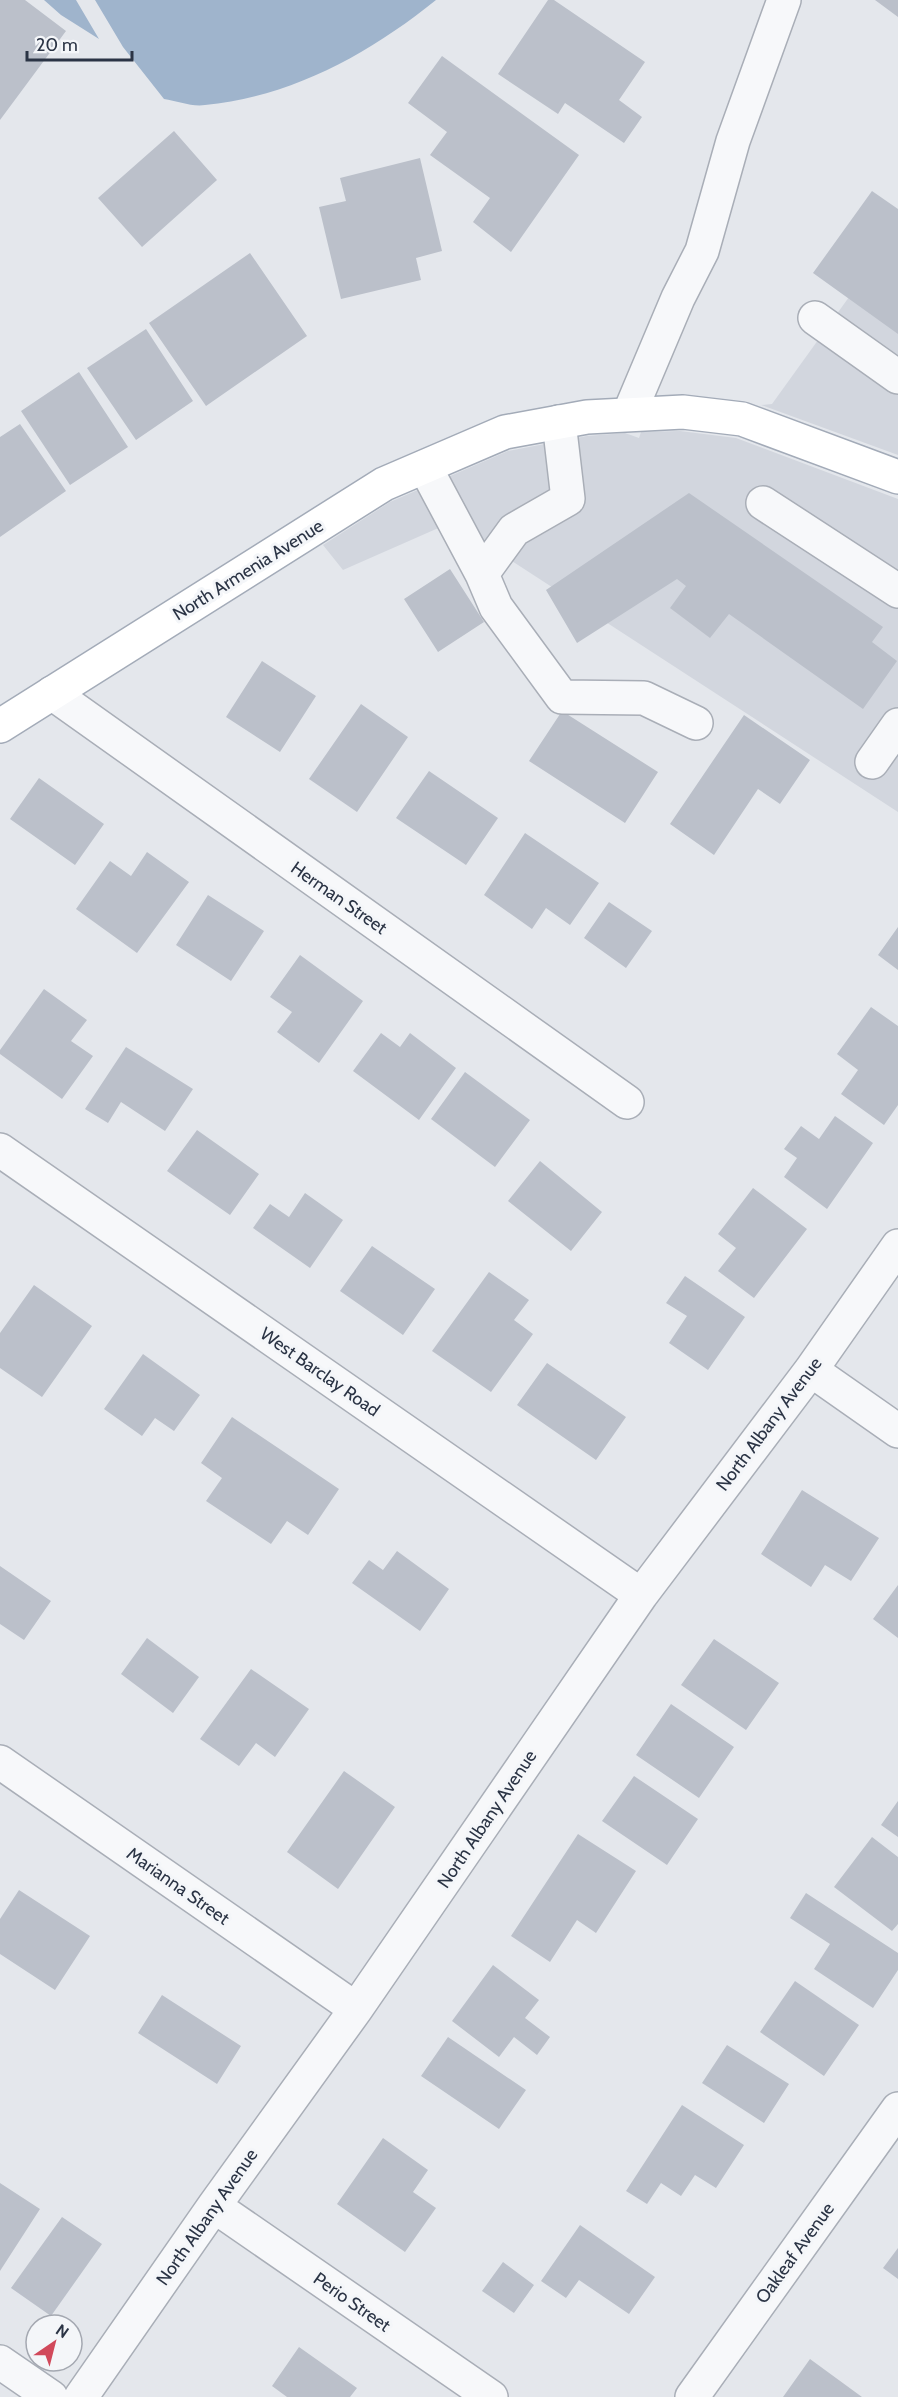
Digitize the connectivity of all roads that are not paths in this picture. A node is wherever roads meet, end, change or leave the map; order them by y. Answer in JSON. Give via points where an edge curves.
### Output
{"nodes":[{"id":1,"x":784,"y":0,"type":"edge"},
{"id":2,"x":814,"y":318,"type":"dead end"},
{"id":3,"x":898,"y":377,"type":"edge"},
{"id":4,"x":629,"y":414,"type":"junction"},
{"id":5,"x":559,"y":422,"type":"junction"},
{"id":6,"x":425,"y":467,"type":"junction"},
{"id":7,"x":898,"y":477,"type":"edge"},
{"id":8,"x":763,"y":503,"type":"dead end"},
{"id":9,"x":482,"y":574,"type":"junction"},
{"id":10,"x":898,"y":591,"type":"edge"},
{"id":11,"x":52,"y":693,"type":"junction"},
{"id":12,"x":2,"y":719,"type":"edge"},
{"id":13,"x":696,"y":723,"type":"dead end"},
{"id":14,"x":898,"y":725,"type":"edge"},
{"id":15,"x":872,"y":762,"type":"dead end"},
{"id":16,"x":627,"y":1102,"type":"dead end"},
{"id":17,"x":0,"y":1150,"type":"edge"},
{"id":18,"x":898,"y":1246,"type":"edge"},
{"id":19,"x":811,"y":1370,"type":"junction"},
{"id":20,"x":898,"y":1431,"type":"edge"},
{"id":21,"x":641,"y":1595,"type":"junction"},
{"id":22,"x":0,"y":1762,"type":"edge"},
{"id":23,"x":356,"y":2009,"type":"junction"},
{"id":24,"x":898,"y":2109,"type":"edge"},
{"id":25,"x":214,"y":2206,"type":"junction"},
{"id":26,"x":0,"y":2362,"type":"edge"},
{"id":27,"x":51,"y":2397,"type":"edge"},
{"id":28,"x":81,"y":2397,"type":"edge"},
{"id":29,"x":491,"y":2397,"type":"edge"},
{"id":30,"x":692,"y":2397,"type":"edge"}],
"edges":[{"from":1,"to":4,"type":"street","via":[[733,141],[702,251]]},
{"from":2,"to":3,"type":"street"},
{"from":4,"to":5,"type":"main road","name":"North Armenia Avenue"},
{"from":4,"to":7,"type":"main road","name":"North Armenia Avenue","via":[[683,412],[742,419]]},
{"from":5,"to":6,"type":"main road","name":"North Armenia Avenue","via":[[506,432]]},
{"from":5,"to":9,"type":"street","via":[[568,499],[514,530]]},
{"from":6,"to":9,"type":"street"},
{"from":6,"to":11,"type":"main road","name":"North Armenia Avenue","via":[[384,484]]},
{"from":8,"to":10,"type":"street"},
{"from":9,"to":13,"type":"street","via":[[496,608],[562,697],[644,698]]},
{"from":11,"to":12,"type":"main road","name":"North Armenia Avenue"},
{"from":11,"to":16,"type":"street","name":"Herman Street"},
{"from":14,"to":15,"type":"street"},
{"from":17,"to":21,"type":"street","name":"West Barclay Road"},
{"from":18,"to":19,"type":"street","name":"North Albany Avenue"},
{"from":19,"to":20,"type":"street"},
{"from":19,"to":21,"type":"street","name":"North Albany Avenue"},
{"from":21,"to":23,"type":"street","name":"North Albany Avenue"},
{"from":22,"to":23,"type":"street","name":"Marianna Street"},
{"from":23,"to":25,"type":"street","name":"North Albany Avenue"},
{"from":24,"to":30,"type":"street","name":"Oakleaf Avenue"},
{"from":25,"to":28,"type":"street","name":"North Albany Avenue"},
{"from":25,"to":29,"type":"street","name":"Perio Street"},
{"from":26,"to":27,"type":"street"}]}
